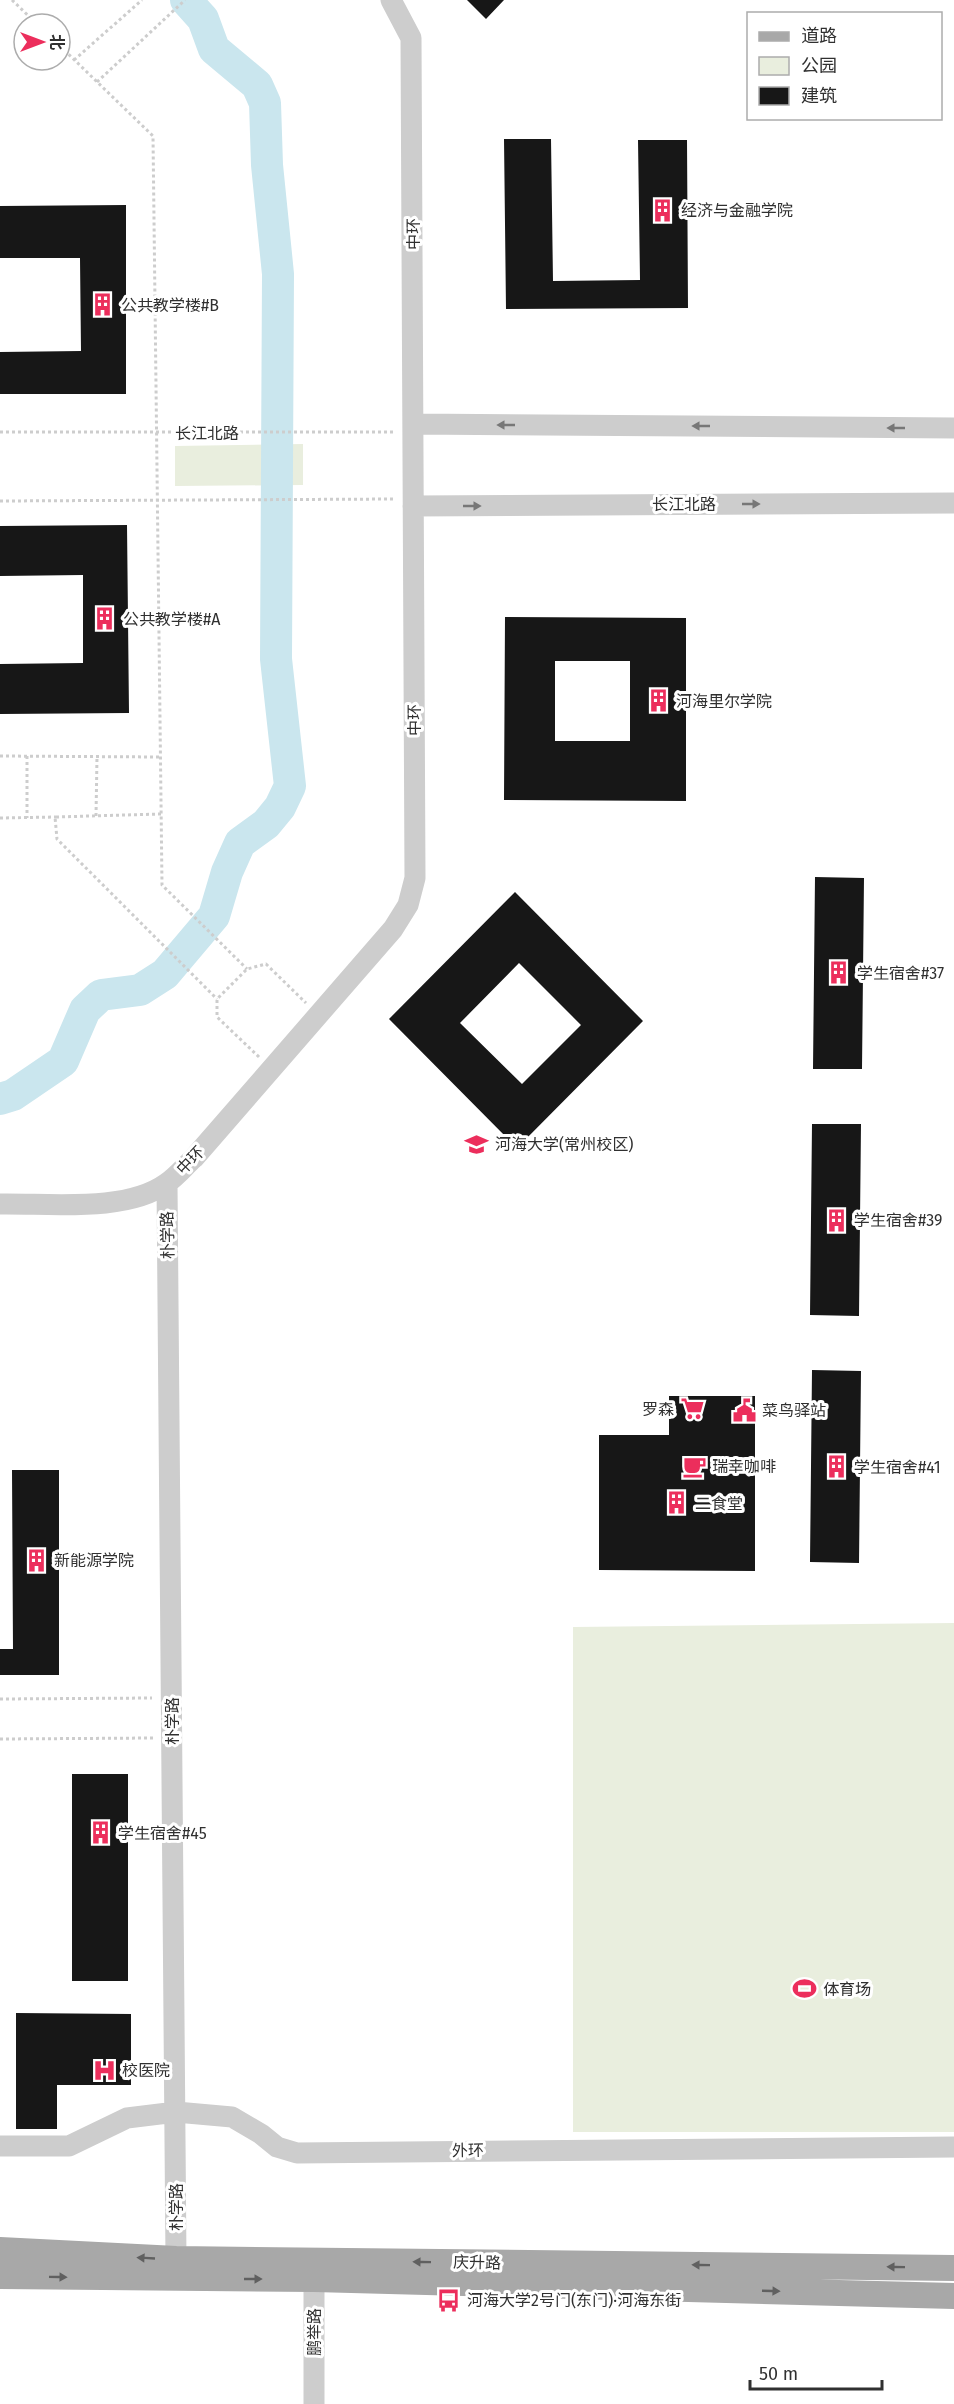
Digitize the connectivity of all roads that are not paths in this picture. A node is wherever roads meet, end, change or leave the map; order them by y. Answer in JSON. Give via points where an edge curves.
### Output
{"nodes":[{"id":1,"x":391,"y":0,"type":"edge"},
{"id":2,"x":414,"y":428,"type":"junction"},
{"id":3,"x":954,"y":428,"type":"edge"},
{"id":4,"x":413,"y":502,"type":"junction"},
{"id":5,"x":954,"y":503,"type":"edge"},
{"id":6,"x":167,"y":1183,"type":"junction"},
{"id":7,"x":0,"y":1204,"type":"edge"},
{"id":8,"x":176,"y":2112,"type":"junction"},
{"id":9,"x":0,"y":2146,"type":"edge"},
{"id":10,"x":954,"y":2147,"type":"edge"},
{"id":11,"x":0,"y":2250,"type":"edge"},
{"id":12,"x":176,"y":2259,"type":"junction"},
{"id":13,"x":954,"y":2268,"type":"edge"},
{"id":14,"x":311,"y":2270,"type":"junction"},
{"id":15,"x":0,"y":2276,"type":"edge"},
{"id":16,"x":954,"y":2296,"type":"edge"},
{"id":17,"x":314,"y":2404,"type":"edge"}],
"edges":[{"from":1,"to":2,"type":"street","name":"中环","via":[[411,38]]},
{"from":3,"to":2,"type":"street","one_way":true},
{"from":2,"to":4,"type":"street","name":"中环"},
{"from":4,"to":5,"type":"street","name":"长江北路","one_way":true},
{"from":4,"to":6,"type":"street","name":"中环","via":[[415,878],[408,905],[393,929],[194,1158]]},
{"from":6,"to":7,"type":"street","name":"中环","via":[[143,1196],[110,1203]]},
{"from":6,"to":8,"type":"street","name":"朴学路"},
{"from":8,"to":9,"type":"street","name":"外环","via":[[127,2118],[69,2146]]},
{"from":8,"to":10,"type":"street","name":"外环","via":[[232,2117],[277,2147],[297,2152]]},
{"from":8,"to":12,"type":"street","name":"朴学路"},
{"from":12,"to":11,"type":"main road","name":"庆升路","one_way":true},
{"from":12,"to":14,"type":"main road","name":"庆升路"},
{"from":13,"to":14,"type":"main road","name":"庆升路","one_way":true},
{"from":15,"to":14,"type":"main road","name":"庆升路","one_way":true},
{"from":14,"to":16,"type":"main road","name":"庆升路","one_way":true},
{"from":14,"to":17,"type":"street","name":"鹏举路"}]}
